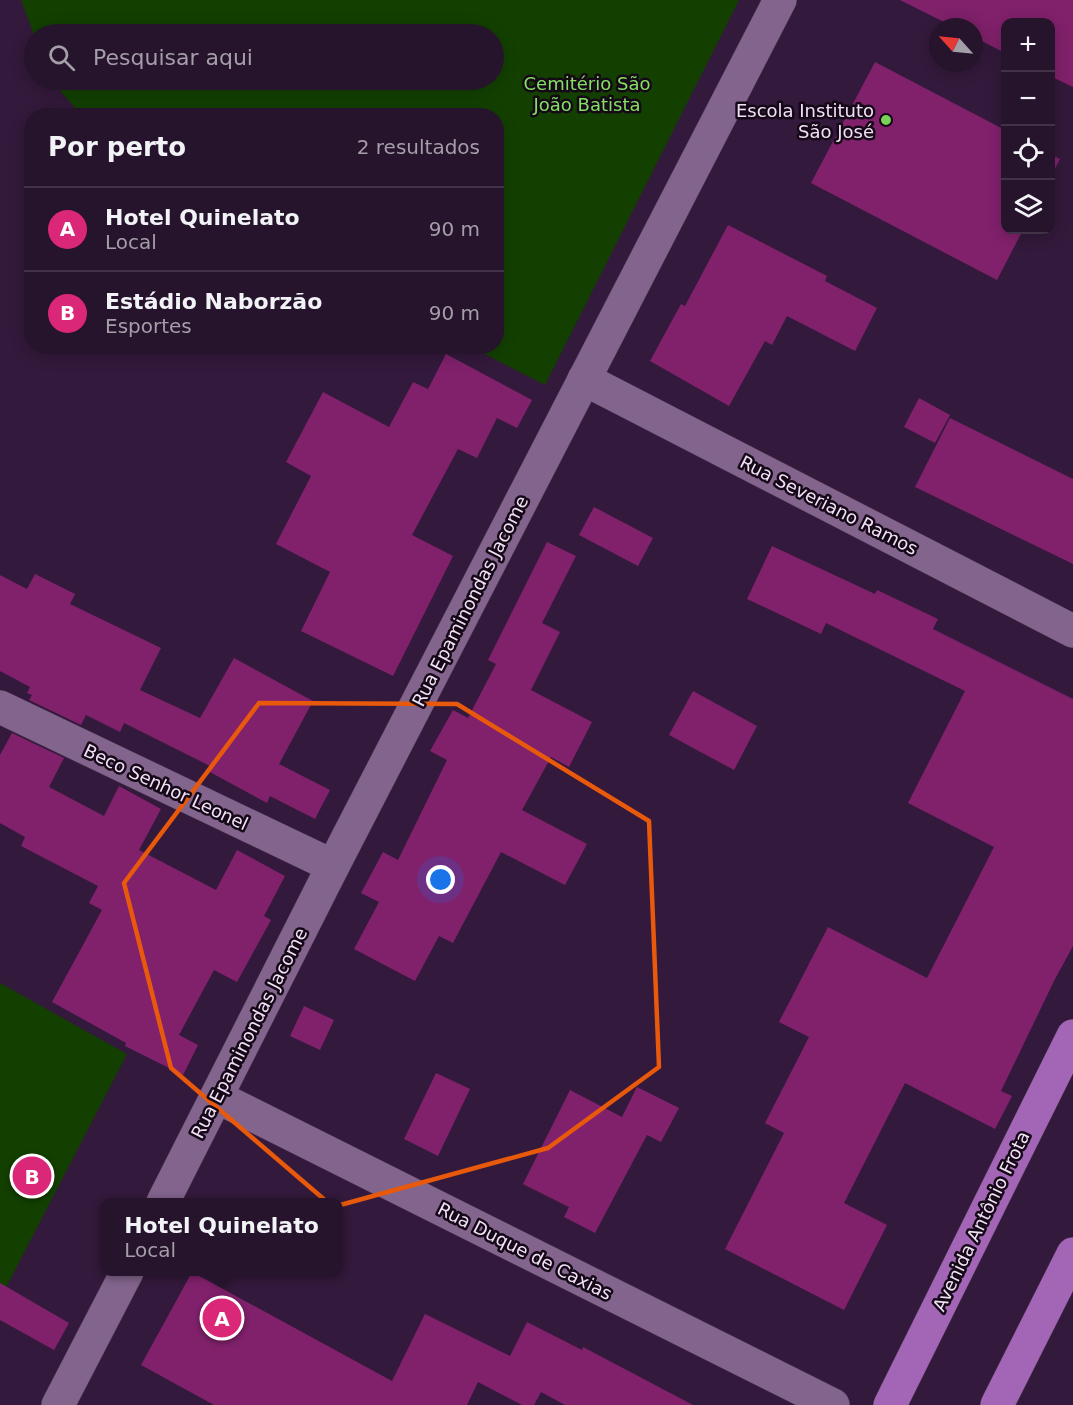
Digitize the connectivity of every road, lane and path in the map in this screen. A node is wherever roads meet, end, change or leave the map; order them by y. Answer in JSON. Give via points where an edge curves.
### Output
{"nodes":[{"id":1,"x":780,"y":0,"type":"edge"},
{"id":2,"x":584,"y":379,"type":"junction"},
{"id":3,"x":1073,"y":631,"type":"edge"},
{"id":4,"x":0,"y":707,"type":"edge"},
{"id":5,"x":333,"y":866,"type":"junction"},
{"id":6,"x":1073,"y":1036,"type":"edge"},
{"id":7,"x":217,"y":1097,"type":"junction"},
{"id":8,"x":166,"y":1198,"type":"edge"},
{"id":9,"x":1073,"y":1254,"type":"edge"},
{"id":10,"x":125,"y":1276,"type":"edge"},
{"id":11,"x":58,"y":1405,"type":"edge"},
{"id":12,"x":833,"y":1405,"type":"edge"},
{"id":13,"x":890,"y":1405,"type":"edge"},
{"id":14,"x":997,"y":1405,"type":"edge"}],
"edges":[{"from":1,"to":2,"type":"street","name":"Rua Epaminondas Jacome"},
{"from":2,"to":3,"type":"street","name":"Rua Severiano Ramos"},
{"from":2,"to":5,"type":"street","name":"Rua Epaminondas Jacome"},
{"from":4,"to":5,"type":"street","name":"Beco Senhor Leonel"},
{"from":5,"to":7,"type":"street","name":"Rua Epaminondas Jacome"},
{"from":6,"to":13,"type":"main road","name":"Avenida Antônio Frota"},
{"from":7,"to":8,"type":"street","name":"Rua Epaminondas Jacome"},
{"from":7,"to":12,"type":"street","name":"Rua Duque de Caxias"},
{"from":9,"to":14,"type":"main road"},
{"from":10,"to":11,"type":"street"}]}
